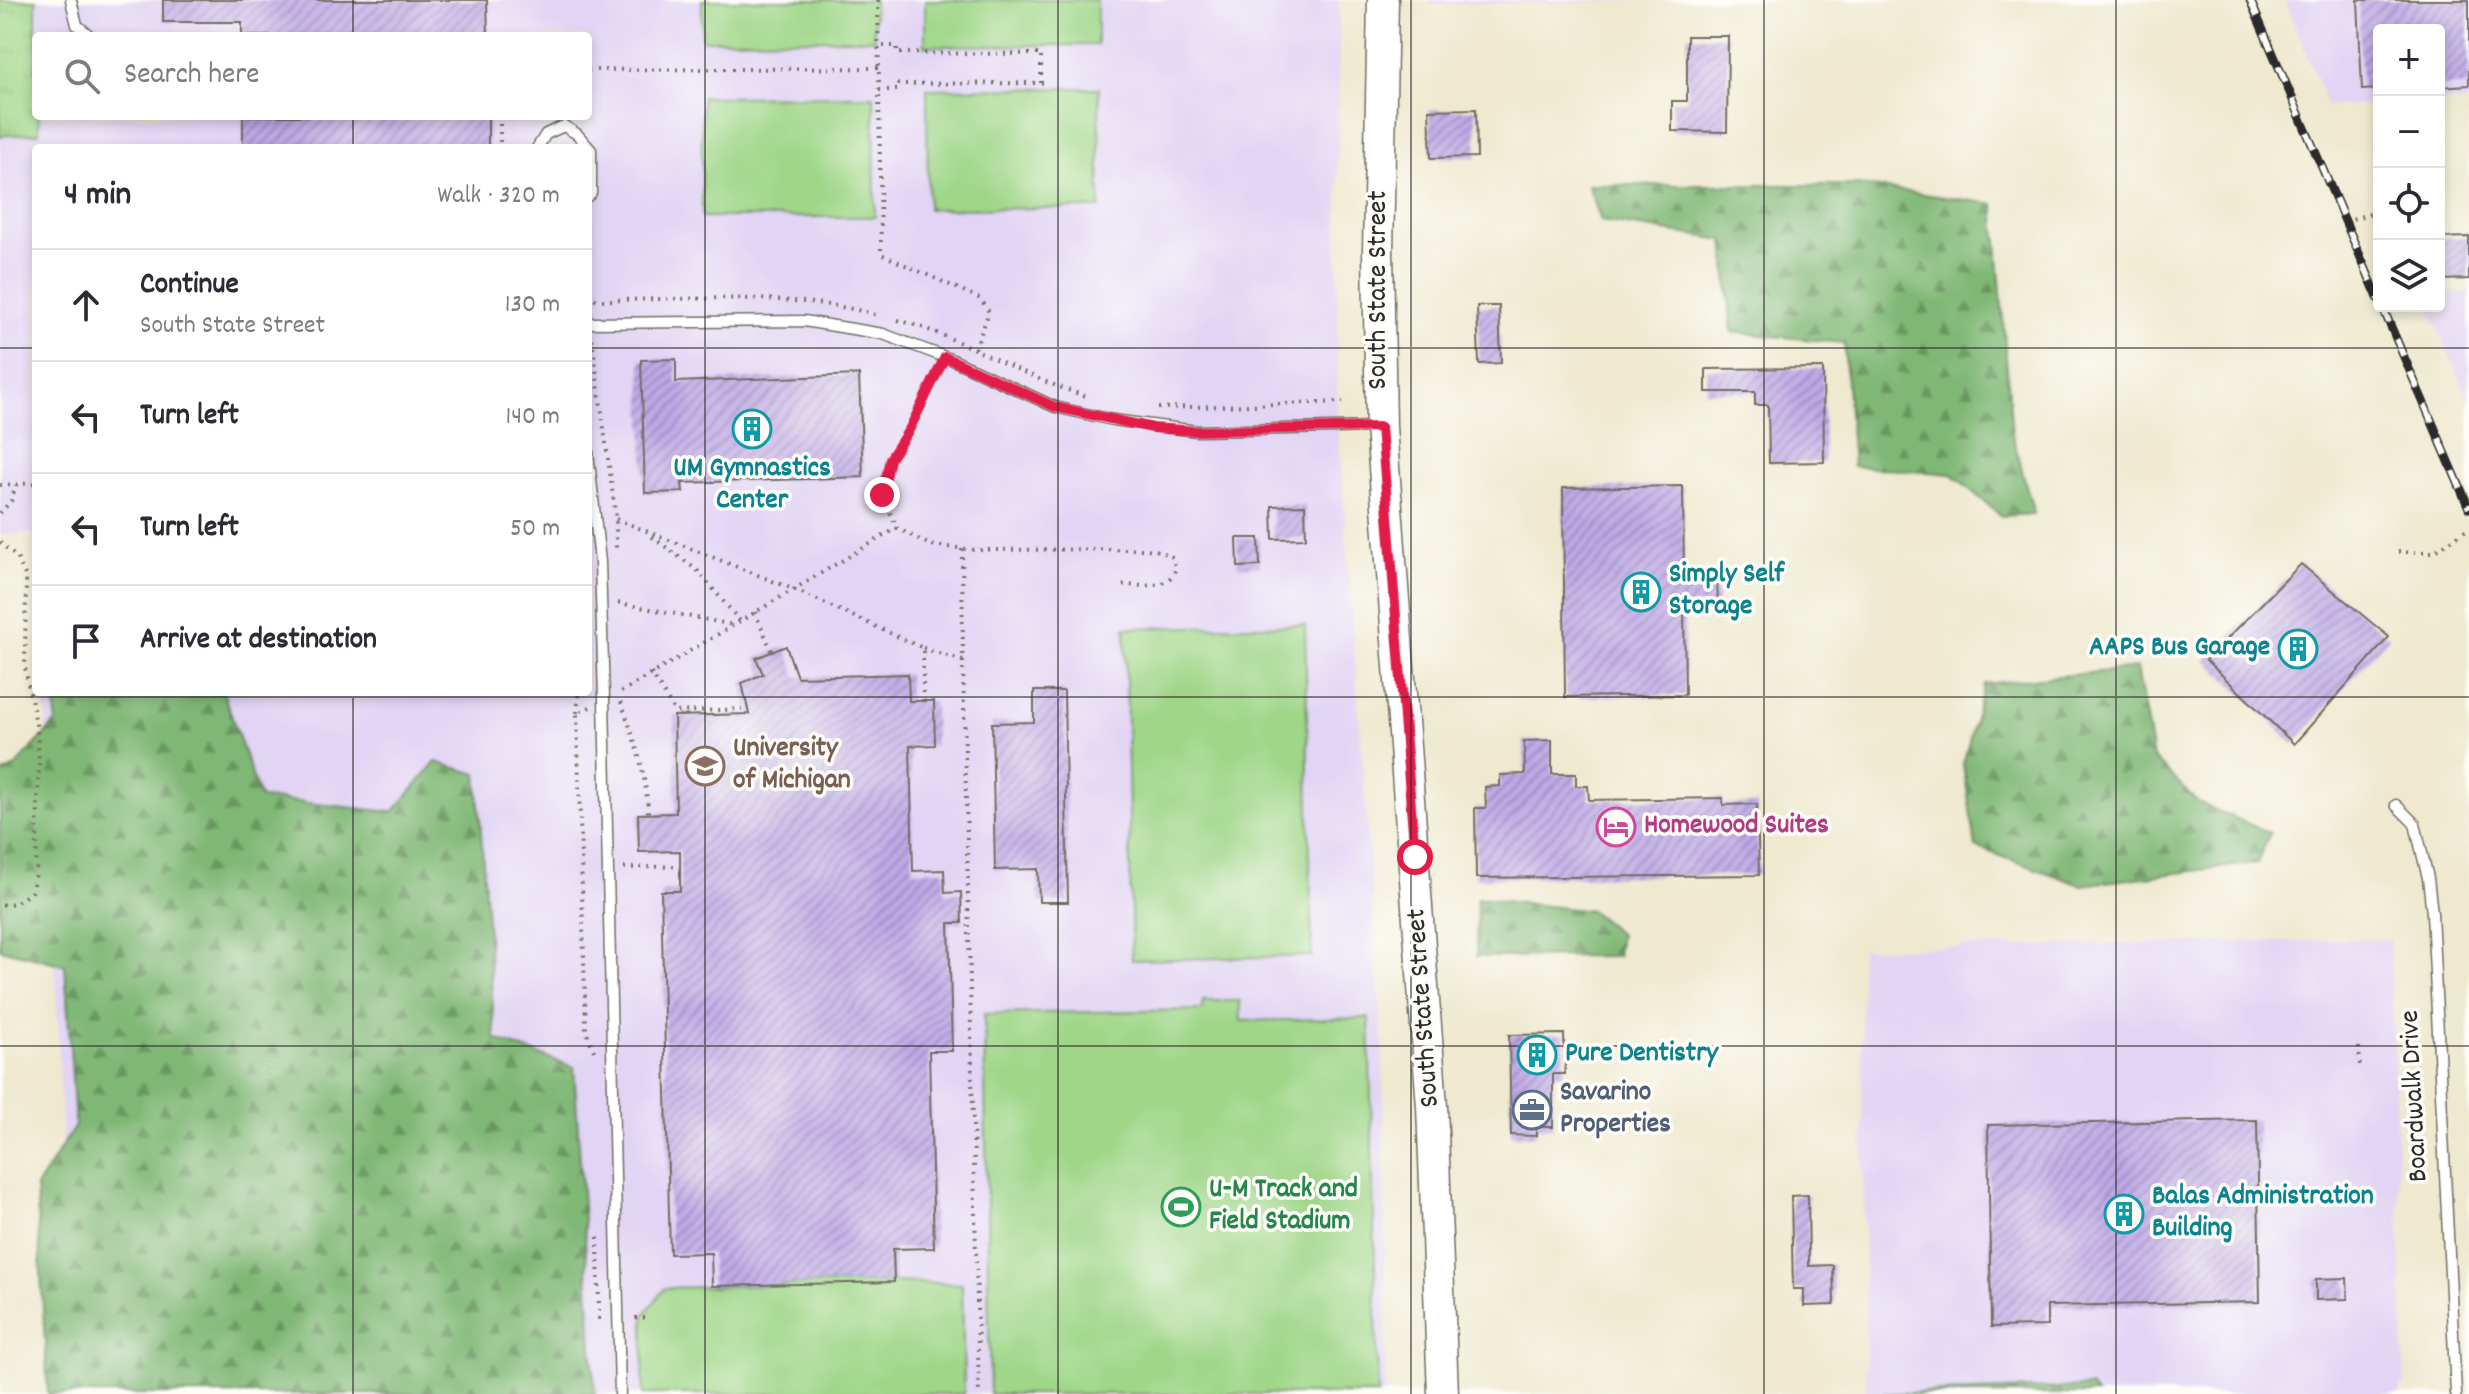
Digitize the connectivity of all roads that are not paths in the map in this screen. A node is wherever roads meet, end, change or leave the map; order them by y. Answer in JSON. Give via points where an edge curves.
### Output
{"nodes":[{"id":1,"x":71,"y":0,"type":"edge"},
{"id":2,"x":1383,"y":0,"type":"edge"},
{"id":3,"x":85,"y":32,"type":"edge"},
{"id":4,"x":540,"y":144,"type":"edge"},
{"id":5,"x":586,"y":144,"type":"edge"},
{"id":6,"x":592,"y":323,"type":"edge"},
{"id":7,"x":1381,"y":427,"type":"junction"},
{"id":8,"x":592,"y":485,"type":"edge"},
{"id":9,"x":2396,"y":805,"type":"dead end"},
{"id":10,"x":620,"y":1394,"type":"edge"},
{"id":11,"x":1443,"y":1394,"type":"edge"},
{"id":12,"x":2456,"y":1394,"type":"edge"}],
"edges":[{"from":1,"to":3,"type":"lane","via":[[77,25]]},
{"from":2,"to":7,"type":"main road","name":"South State Street"},
{"from":4,"to":5,"type":"lane","via":[[546,134],[564,126]]},
{"from":6,"to":7,"type":"lane","via":[[804,321],[883,334],[1055,407],[1153,428]]},
{"from":7,"to":11,"type":"main road","name":"South State Street","via":[[1432,1106]]},
{"from":8,"to":10,"type":"lane","via":[[600,562]]},
{"from":9,"to":12,"type":"lane","name":"Boardwalk Drive","via":[[2415,824],[2432,913]]}]}
